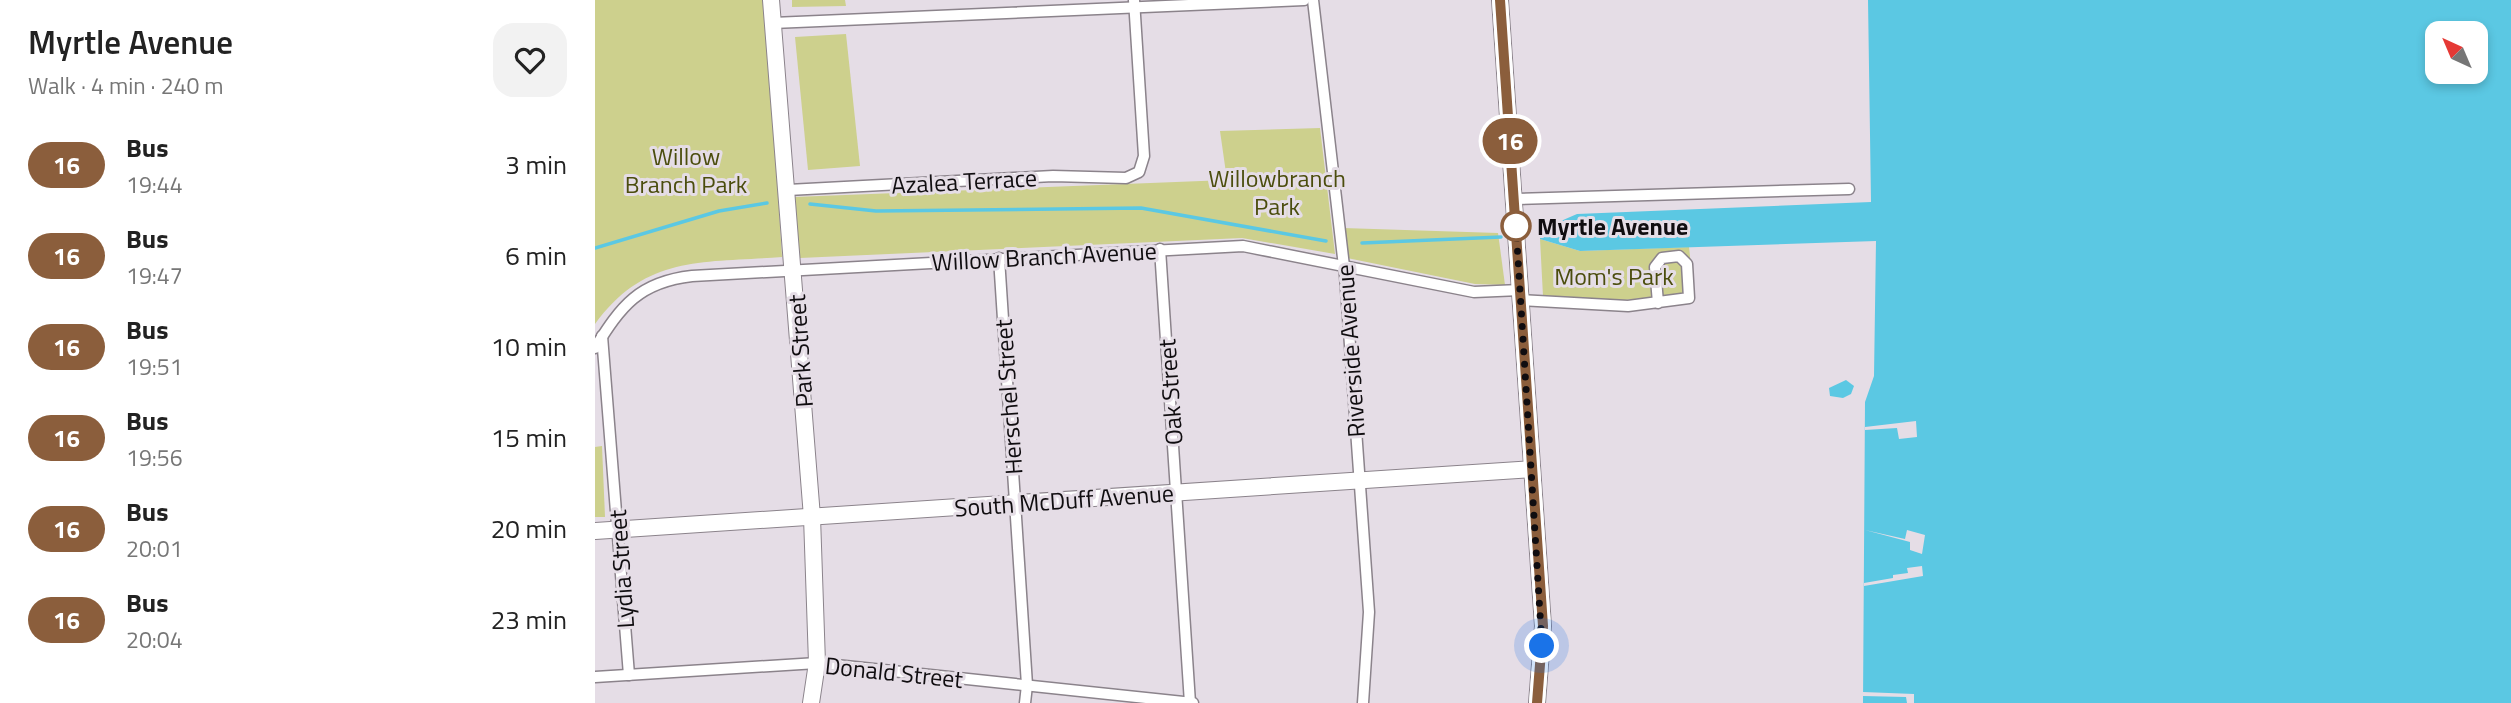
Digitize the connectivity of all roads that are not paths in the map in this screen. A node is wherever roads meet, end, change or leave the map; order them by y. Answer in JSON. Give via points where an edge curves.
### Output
{"nodes":[{"id":1,"x":771,"y":0,"type":"edge"},
{"id":2,"x":1304,"y":0,"type":"edge"},
{"id":3,"x":1313,"y":0,"type":"edge"},
{"id":4,"x":1500,"y":0,"type":"edge"},
{"id":5,"x":1134,"y":4,"type":"edge"},
{"id":6,"x":773,"y":23,"type":"junction"},
{"id":7,"x":1849,"y":189,"type":"dead end"},
{"id":8,"x":788,"y":190,"type":"junction"},
{"id":9,"x":1514,"y":199,"type":"junction"},
{"id":10,"x":1160,"y":249,"type":"junction"},
{"id":11,"x":999,"y":258,"type":"junction"},
{"id":12,"x":1344,"y":265,"type":"junction"},
{"id":13,"x":795,"y":269,"type":"junction"},
{"id":14,"x":1520,"y":295,"type":"junction"},
{"id":15,"x":1658,"y":303,"type":"junction"},
{"id":16,"x":602,"y":337,"type":"junction"},
{"id":17,"x":595,"y":348,"type":"edge"},
{"id":18,"x":1532,"y":469,"type":"junction"},
{"id":19,"x":1359,"y":480,"type":"junction"},
{"id":20,"x":1178,"y":492,"type":"junction"},
{"id":21,"x":1015,"y":502,"type":"junction"},
{"id":22,"x":812,"y":517,"type":"junction"},
{"id":23,"x":619,"y":529,"type":"junction"},
{"id":24,"x":595,"y":531,"type":"edge"},
{"id":25,"x":817,"y":663,"type":"junction"},
{"id":26,"x":629,"y":675,"type":"junction"},
{"id":27,"x":595,"y":677,"type":"edge"},
{"id":28,"x":1027,"y":685,"type":"junction"},
{"id":29,"x":811,"y":703,"type":"edge"},
{"id":30,"x":1025,"y":703,"type":"edge"},
{"id":31,"x":1191,"y":703,"type":"edge"},
{"id":32,"x":1363,"y":703,"type":"edge"},
{"id":33,"x":1537,"y":703,"type":"edge"}],
"edges":[{"from":1,"to":6,"type":"main road","name":"Park Street"},
{"from":2,"to":5,"type":"street"},
{"from":3,"to":12,"type":"street","name":"Riverside Avenue"},
{"from":4,"to":9,"type":"main road"},
{"from":5,"to":6,"type":"street"},
{"from":5,"to":8,"type":"street","name":"Azalea Terrace","via":[[1144,156],[1139,172],[1125,178],[1053,176]]},
{"from":6,"to":8,"type":"main road","name":"Park Street"},
{"from":7,"to":9,"type":"street"},
{"from":8,"to":13,"type":"main road","name":"Park Street"},
{"from":9,"to":14,"type":"main road"},
{"from":10,"to":11,"type":"street","name":"Willow Branch Avenue"},
{"from":10,"to":12,"type":"street","name":"Willow Branch Avenue","via":[[1243,246]]},
{"from":10,"to":20,"type":"street","name":"Oak Street"},
{"from":11,"to":13,"type":"street","name":"Willow Branch Avenue"},
{"from":11,"to":21,"type":"street","name":"Herschel Street"},
{"from":12,"to":14,"type":"street","name":"Willow Branch Avenue","via":[[1474,292]]},
{"from":12,"to":19,"type":"street","name":"Riverside Avenue"},
{"from":13,"to":16,"type":"street","name":"Willow Branch Avenue","via":[[664,281],[627,302]]},
{"from":13,"to":22,"type":"main road","name":"Park Street"},
{"from":14,"to":15,"type":"street","name":"Willow Branch Avenue","via":[[1628,306]]},
{"from":14,"to":18,"type":"main road"},
{"from":15,"to":15,"type":"street","name":"Willow Branch Avenue","via":[[1689,298],[1687,264],[1679,256],[1662,258],[1655,267]]},
{"from":16,"to":17,"type":"street","name":"Willow Branch Avenue"},
{"from":16,"to":23,"type":"street","name":"Lydia Street"},
{"from":18,"to":19,"type":"main road","name":"South McDuff Avenue"},
{"from":18,"to":33,"type":"main road","via":[[1543,626]]},
{"from":19,"to":20,"type":"main road","name":"South McDuff Avenue"},
{"from":19,"to":32,"type":"street","name":"Riverside Avenue","via":[[1369,612]]},
{"from":20,"to":21,"type":"main road","name":"South McDuff Avenue"},
{"from":20,"to":31,"type":"street","name":"Oak Street"},
{"from":21,"to":22,"type":"main road","name":"South McDuff Avenue"},
{"from":21,"to":28,"type":"street","name":"Herschel Street"},
{"from":22,"to":23,"type":"main road","name":"South McDuff Avenue"},
{"from":22,"to":25,"type":"main road","name":"Park Street"},
{"from":23,"to":24,"type":"main road","name":"South McDuff Avenue"},
{"from":23,"to":26,"type":"street","name":"Lydia Street"},
{"from":25,"to":26,"type":"street","name":"Donald Street"},
{"from":25,"to":28,"type":"street","name":"Donald Street"},
{"from":25,"to":29,"type":"main road","name":"Park Street"},
{"from":26,"to":27,"type":"street","name":"Donald Street"},
{"from":28,"to":30,"type":"street","name":"Herschel Street"},
{"from":28,"to":31,"type":"street","name":"Donald Street"}]}
